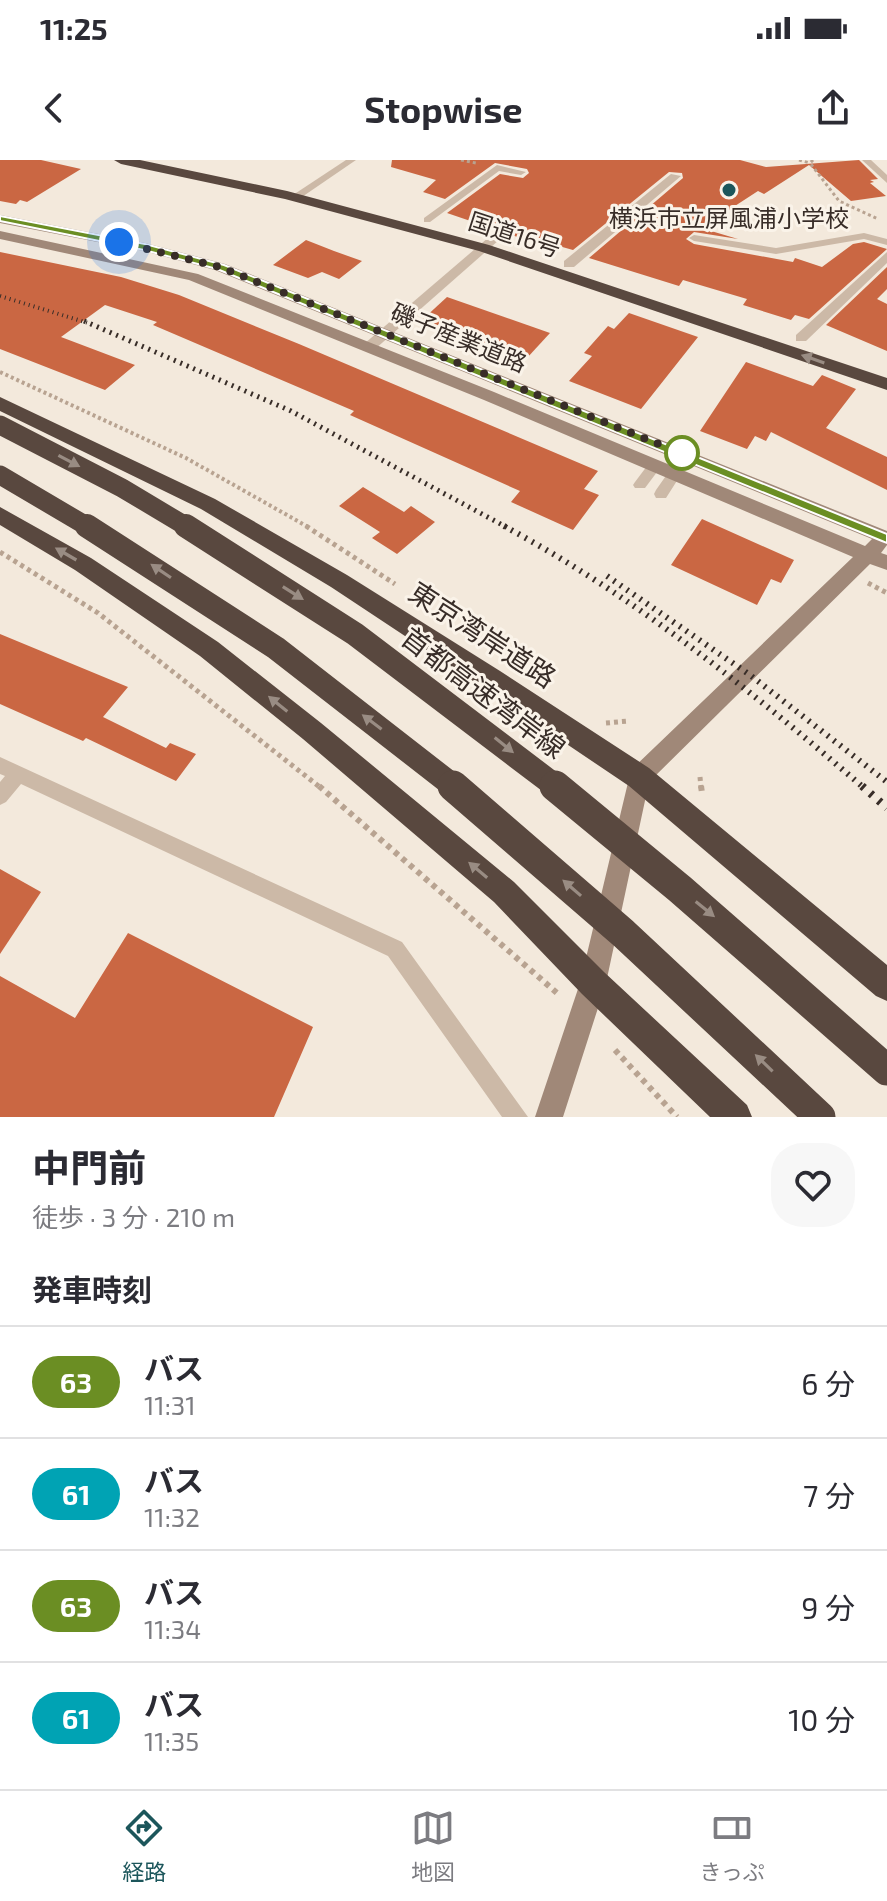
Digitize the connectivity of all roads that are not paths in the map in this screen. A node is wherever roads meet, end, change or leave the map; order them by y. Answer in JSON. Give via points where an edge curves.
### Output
{"nodes":[{"id":1,"x":121,"y":160,"type":"edge"},
{"id":2,"x":172,"y":160,"type":"edge"},
{"id":3,"x":352,"y":160,"type":"edge"},
{"id":4,"x":866,"y":160,"type":"edge"},
{"id":5,"x":521,"y":172,"type":"dead end"},
{"id":6,"x":675,"y":176,"type":"dead end"},
{"id":7,"x":887,"y":180,"type":"edge"},
{"id":8,"x":310,"y":187,"type":"junction"},
{"id":9,"x":296,"y":197,"type":"junction"},
{"id":10,"x":0,"y":219,"type":"edge"},
{"id":11,"x":427,"y":220,"type":"junction"},
{"id":12,"x":0,"y":235,"type":"edge"},
{"id":13,"x":694,"y":238,"type":"dead end"},
{"id":14,"x":887,"y":242,"type":"edge"},
{"id":15,"x":488,"y":244,"type":"junction"},
{"id":16,"x":887,"y":256,"type":"edge"},
{"id":17,"x":569,"y":264,"type":"junction"},
{"id":18,"x":384,"y":332,"type":"junction"},
{"id":19,"x":801,"y":338,"type":"junction"},
{"id":20,"x":369,"y":347,"type":"junction"},
{"id":21,"x":887,"y":370,"type":"edge"},
{"id":22,"x":887,"y":384,"type":"edge"},
{"id":23,"x":0,"y":403,"type":"edge"},
{"id":24,"x":0,"y":425,"type":"edge"},
{"id":25,"x":655,"y":465,"type":"junction"},
{"id":26,"x":675,"y":473,"type":"junction"},
{"id":27,"x":0,"y":475,"type":"edge"},
{"id":28,"x":640,"y":485,"type":"dead end"},
{"id":29,"x":661,"y":494,"type":"dead end"},
{"id":30,"x":0,"y":515,"type":"edge"},
{"id":31,"x":886,"y":537,"type":"edge"},
{"id":32,"x":878,"y":558,"type":"edge"},
{"id":33,"x":9,"y":769,"type":"edge"},
{"id":34,"x":639,"y":777,"type":"junction"},
{"id":35,"x":0,"y":796,"type":"edge"},
{"id":36,"x":593,"y":983,"type":"junction"},
{"id":37,"x":887,"y":985,"type":"edge"},
{"id":38,"x":887,"y":1070,"type":"edge"},
{"id":39,"x":516,"y":1117,"type":"edge"},
{"id":40,"x":549,"y":1117,"type":"edge"},
{"id":41,"x":735,"y":1117,"type":"edge"},
{"id":42,"x":820,"y":1117,"type":"edge"}],
"edges":[{"from":1,"to":9,"type":"highway","name":"国道16号"},
{"from":2,"to":8,"type":"highway","name":"国道16号"},
{"from":3,"to":8,"type":"lane"},
{"from":4,"to":7,"type":"lane"},
{"from":5,"to":11,"type":"lane","via":[[497,168]]},
{"from":6,"to":17,"type":"street"},
{"from":8,"to":9,"type":"lane"},
{"from":8,"to":11,"type":"highway","name":"国道16号"},
{"from":9,"to":15,"type":"highway","name":"国道16号"},
{"from":10,"to":18,"type":"street","name":"磯子産業道路","via":[[220,267]]},
{"from":11,"to":15,"type":"highway","name":"国道16号"},
{"from":12,"to":20,"type":"street","name":"磯子産業道路","via":[[193,277]]},
{"from":13,"to":14,"type":"lane","via":[[776,251],[864,236]]},
{"from":15,"to":17,"type":"highway","name":"国道16号"},
{"from":15,"to":18,"type":"street"},
{"from":22,"to":15,"type":"highway","name":"国道16号","one_way":true},
{"from":16,"to":19,"type":"street"},
{"from":17,"to":19,"type":"highway","name":"国道16号"},
{"from":18,"to":20,"type":"street"},
{"from":18,"to":31,"type":"street","name":"磯子産業道路"},
{"from":19,"to":21,"type":"highway","name":"国道16号"},
{"from":20,"to":25,"type":"street","name":"磯子産業道路"},
{"from":23,"to":34,"type":"highway","name":"東京湾岸道路","via":[[221,512],[339,581]]},
{"from":24,"to":38,"type":"highway","name":"首都高速湾岸線","one_way":true,"bridge":true,"via":[[168,514],[322,611],[469,718],[721,922]]},
{"from":25,"to":26,"type":"street","name":"磯子産業道路"},
{"from":25,"to":28,"type":"lane"},
{"from":26,"to":29,"type":"lane"},
{"from":26,"to":32,"type":"street","name":"磯子産業道路"},
{"from":42,"to":27,"type":"highway","one_way":true,"bridge":true,"via":[[677,979],[438,772],[275,648],[126,547]]},
{"from":36,"to":30,"type":"highway","one_way":true,"via":[[504,892],[209,649]]},
{"from":31,"to":32,"type":"street"},
{"from":32,"to":34,"type":"street"},
{"from":33,"to":35,"type":"lane"},
{"from":33,"to":39,"type":"lane","via":[[395,949]]},
{"from":34,"to":36,"type":"street"},
{"from":34,"to":37,"type":"highway","name":"東京湾岸道路"},
{"from":36,"to":40,"type":"street"},
{"from":36,"to":41,"type":"highway"}]}
